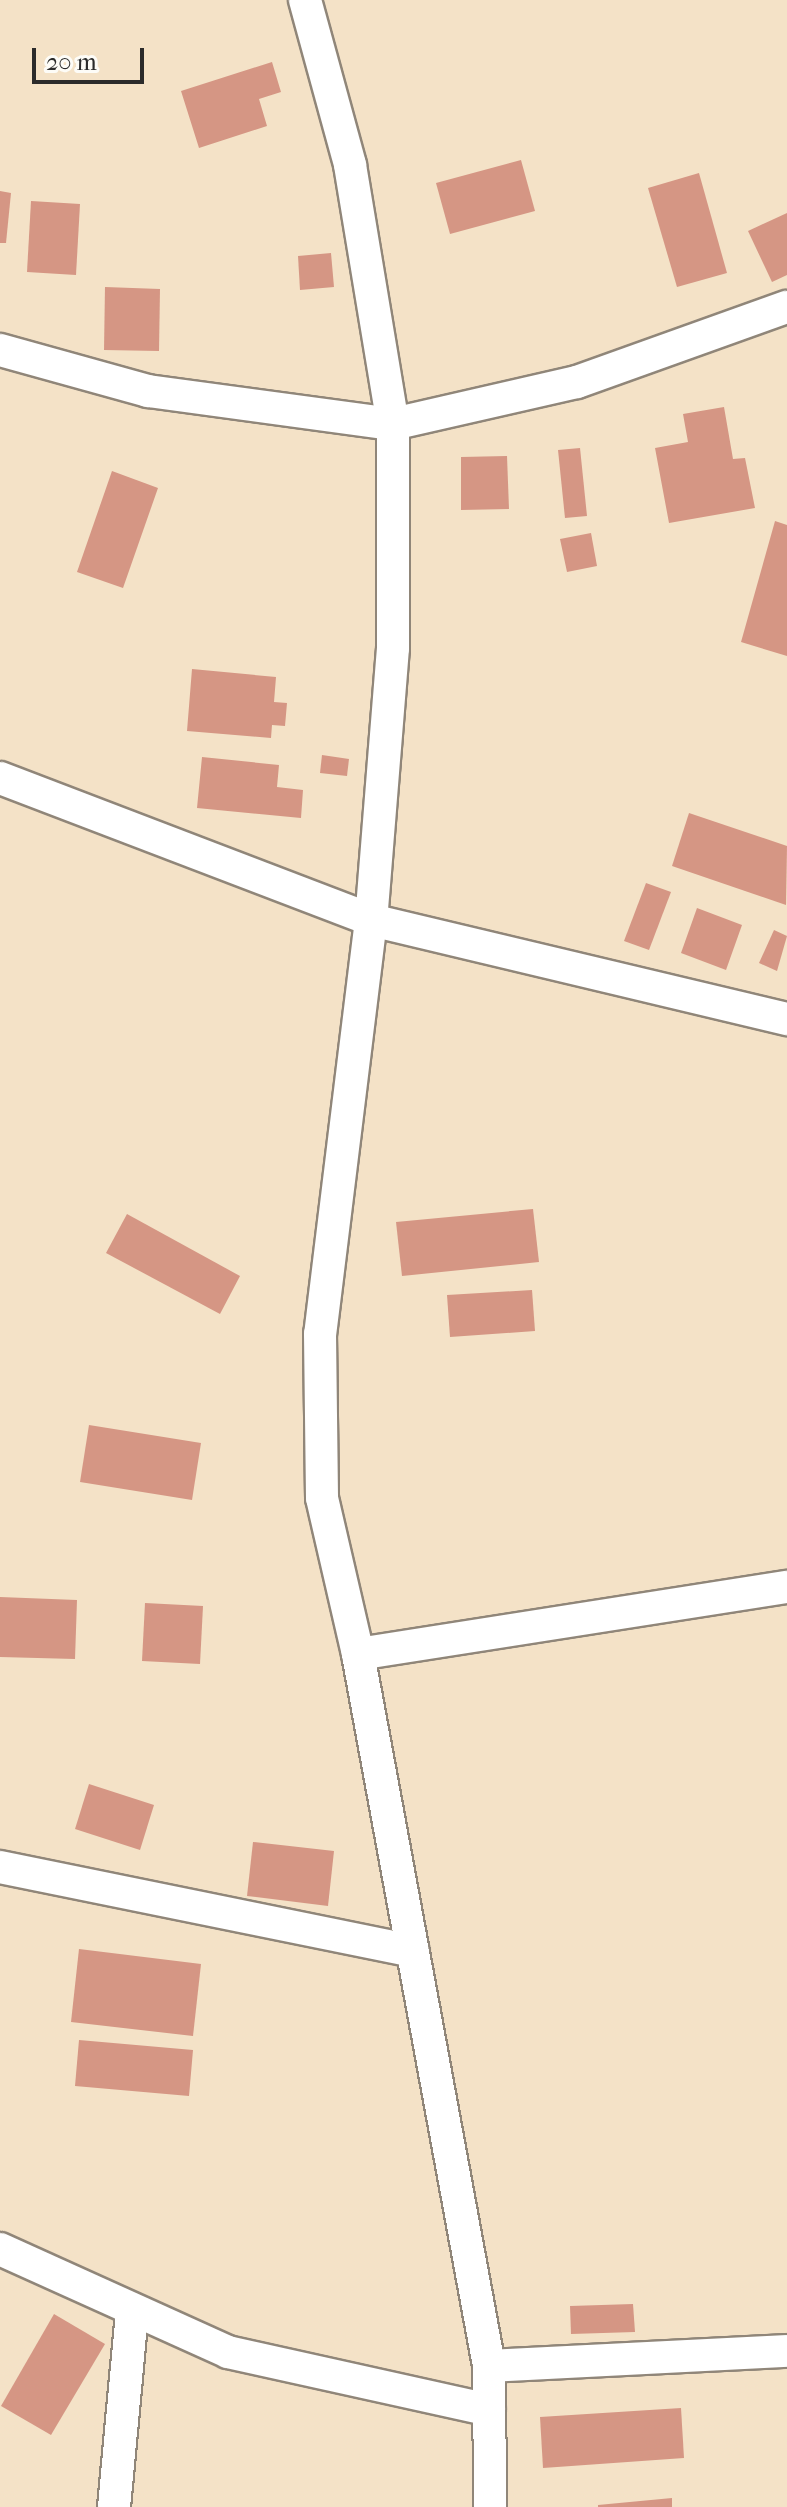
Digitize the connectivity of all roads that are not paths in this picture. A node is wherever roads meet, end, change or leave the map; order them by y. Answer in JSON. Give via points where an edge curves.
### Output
{"nodes":[{"id":1,"x":305,"y":0,"type":"edge"},
{"id":2,"x":787,"y":307,"type":"edge"},
{"id":3,"x":0,"y":350,"type":"edge"},
{"id":4,"x":393,"y":424,"type":"junction"},
{"id":5,"x":0,"y":778,"type":"edge"},
{"id":6,"x":371,"y":920,"type":"junction"},
{"id":7,"x":784,"y":1012,"type":"edge"},
{"id":8,"x":787,"y":1587,"type":"edge"},
{"id":9,"x":358,"y":1654,"type":"junction"},
{"id":10,"x":0,"y":1867,"type":"edge"},
{"id":11,"x":413,"y":1951,"type":"junction"},
{"id":12,"x":0,"y":2249,"type":"edge"},
{"id":13,"x":132,"y":2313,"type":"junction"},
{"id":14,"x":787,"y":2351,"type":"edge"},
{"id":15,"x":489,"y":2366,"type":"junction"},
{"id":16,"x":489,"y":2410,"type":"junction"},
{"id":17,"x":114,"y":2507,"type":"edge"},
{"id":18,"x":490,"y":2507,"type":"edge"}],
"edges":[{"from":1,"to":4,"type":"street","via":[[350,165]]},
{"from":2,"to":4,"type":"street","via":[[577,382]]},
{"from":3,"to":4,"type":"street","via":[[148,391]]},
{"from":4,"to":6,"type":"street","via":[[393,648]]},
{"from":5,"to":6,"type":"street"},
{"from":6,"to":7,"type":"street"},
{"from":6,"to":9,"type":"street","via":[[320,1334],[322,1498]]},
{"from":8,"to":9,"type":"street"},
{"from":9,"to":11,"type":"street"},
{"from":10,"to":11,"type":"street"},
{"from":11,"to":15,"type":"street"},
{"from":12,"to":13,"type":"street"},
{"from":13,"to":16,"type":"street","via":[[228,2352]]},
{"from":13,"to":17,"type":"street"},
{"from":14,"to":15,"type":"street"},
{"from":15,"to":16,"type":"street"},
{"from":16,"to":18,"type":"street"}]}
